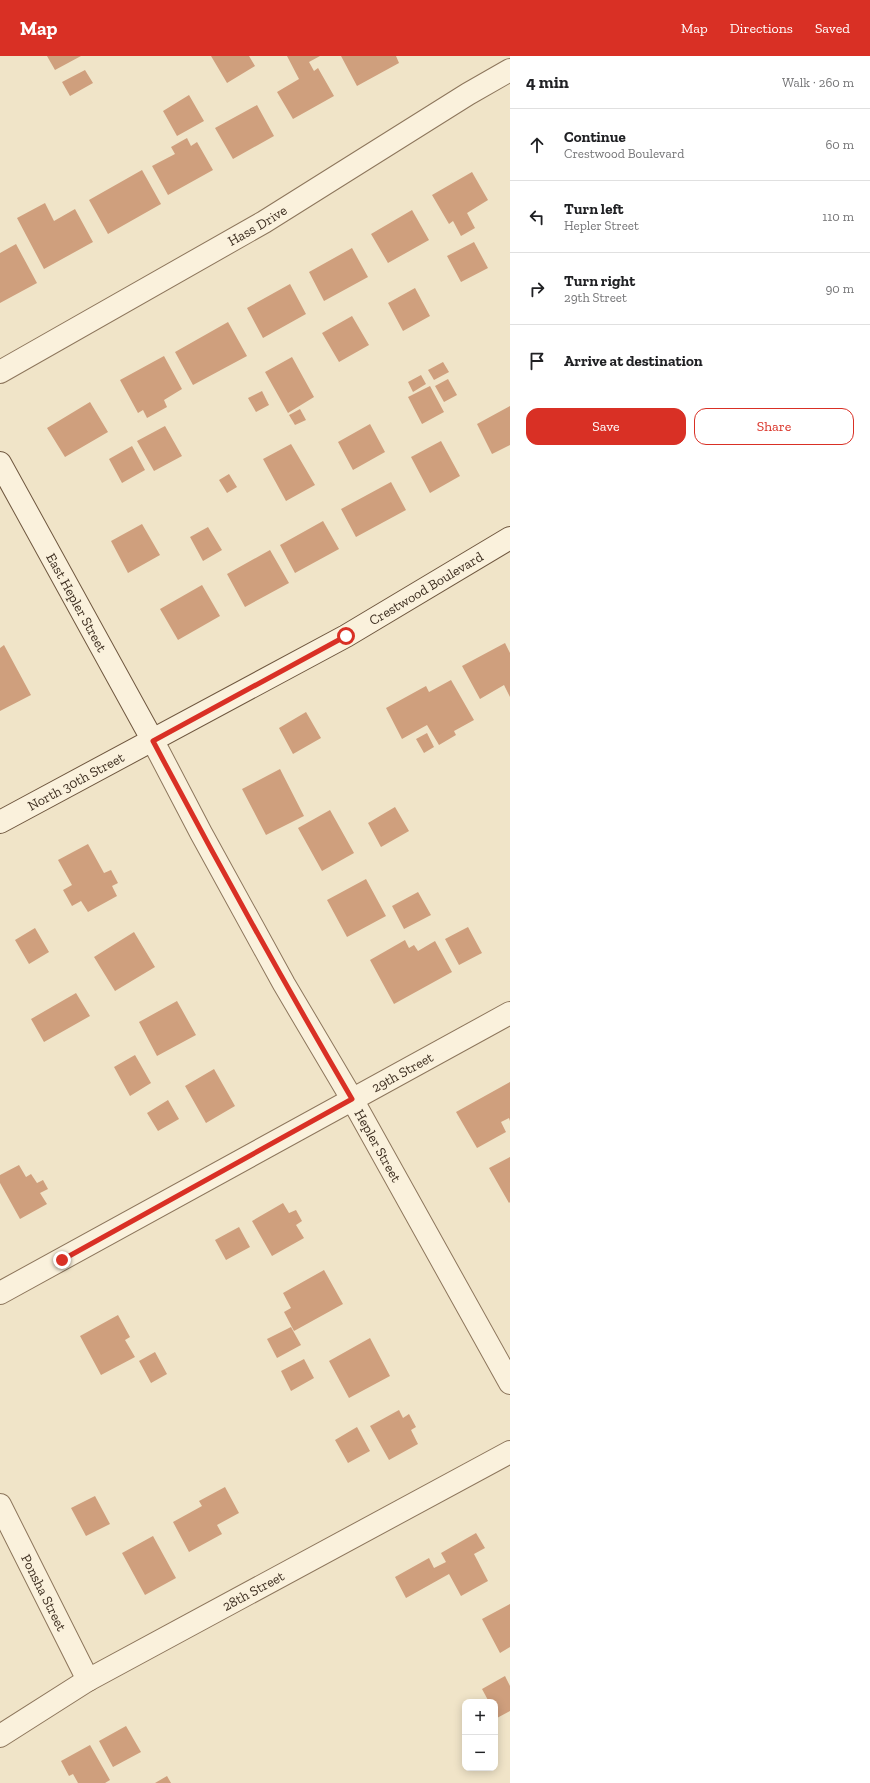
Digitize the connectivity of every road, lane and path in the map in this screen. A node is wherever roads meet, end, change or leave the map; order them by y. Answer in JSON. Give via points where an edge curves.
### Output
{"nodes":[{"id":1,"x":510,"y":70,"type":"edge"},
{"id":2,"x":0,"y":372,"type":"edge"},
{"id":3,"x":0,"y":463,"type":"edge"},
{"id":4,"x":510,"y":538,"type":"edge"},
{"id":5,"x":153,"y":741,"type":"junction"},
{"id":6,"x":0,"y":822,"type":"edge"},
{"id":7,"x":510,"y":1013,"type":"edge"},
{"id":8,"x":352,"y":1099,"type":"junction"},
{"id":9,"x":0,"y":1293,"type":"edge"},
{"id":10,"x":510,"y":1383,"type":"edge"},
{"id":11,"x":510,"y":1452,"type":"edge"},
{"id":12,"x":0,"y":1505,"type":"edge"},
{"id":13,"x":88,"y":1680,"type":"junction"},
{"id":14,"x":0,"y":1736,"type":"edge"}],
"edges":[{"from":1,"to":2,"type":"street","name":"Hass Drive","via":[[264,222]]},
{"from":3,"to":5,"type":"street","name":"East Hepler Street"},
{"from":4,"to":5,"type":"street","name":"Crestwood Boulevard","via":[[346,636]]},
{"from":5,"to":6,"type":"street","name":"North 30th Street"},
{"from":5,"to":8,"type":"street","name":"Hepler Street","via":[[280,977]]},
{"from":7,"to":8,"type":"street","name":"29th Street"},
{"from":8,"to":9,"type":"street","name":"29th Street"},
{"from":8,"to":10,"type":"street","name":"Hepler Street"},
{"from":11,"to":13,"type":"street","name":"28th Street"},
{"from":12,"to":13,"type":"street","name":"Ponsha Street"},
{"from":13,"to":14,"type":"street","name":"28th Street"}]}
